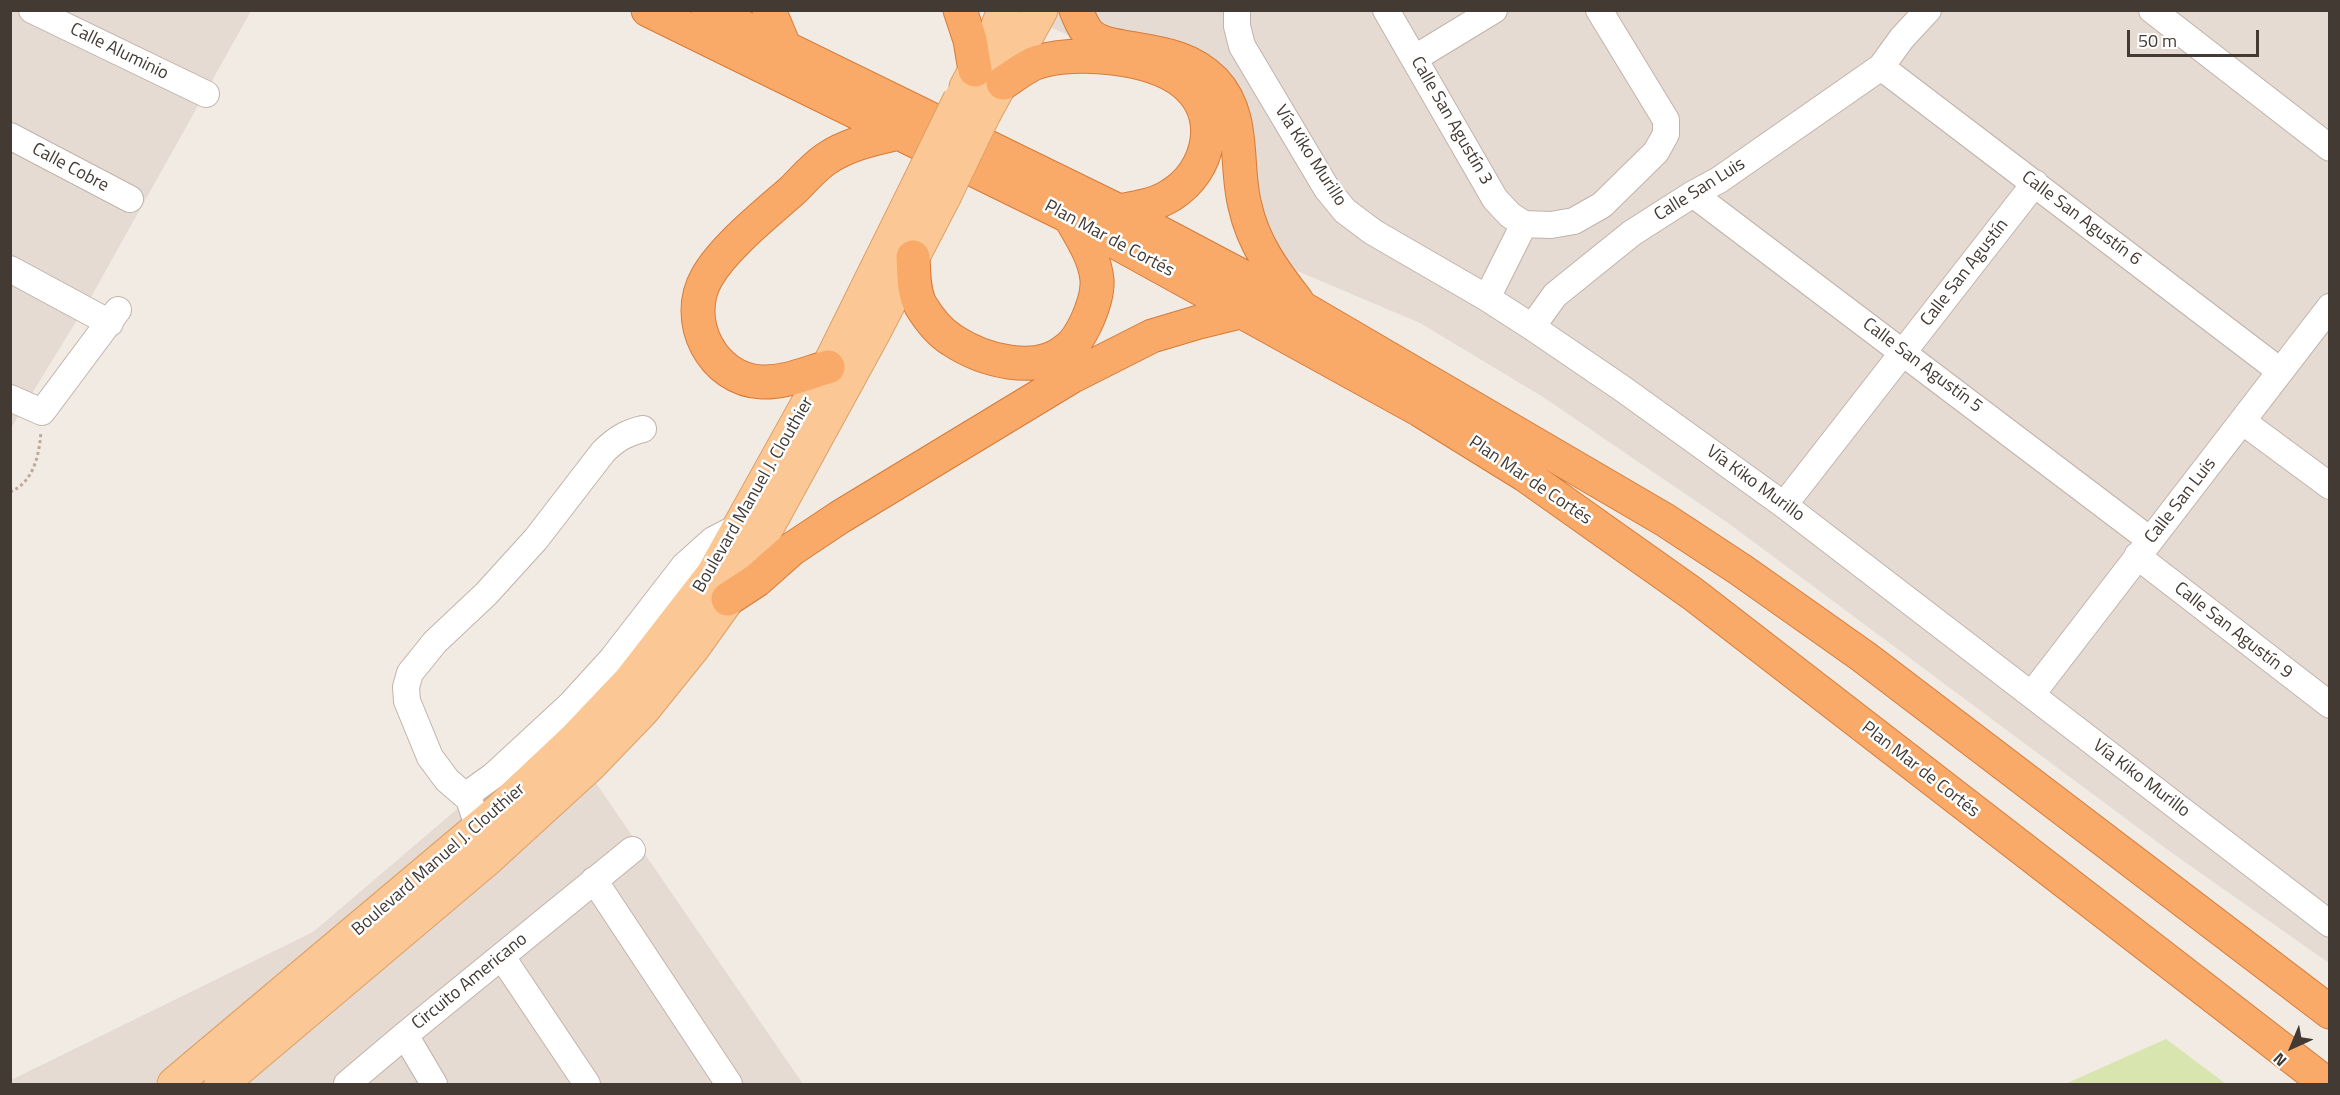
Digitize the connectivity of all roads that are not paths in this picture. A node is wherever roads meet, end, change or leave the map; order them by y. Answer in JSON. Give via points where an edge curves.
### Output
{"nodes":[{"id":1,"x":32,"y":10,"type":"edge"},
{"id":2,"x":648,"y":10,"type":"edge"},
{"id":3,"x":708,"y":10,"type":"edge"},
{"id":4,"x":770,"y":10,"type":"edge"},
{"id":5,"x":960,"y":10,"type":"edge"},
{"id":6,"x":1004,"y":10,"type":"edge"},
{"id":7,"x":1041,"y":10,"type":"edge"},
{"id":8,"x":1076,"y":10,"type":"edge"},
{"id":9,"x":1237,"y":10,"type":"edge"},
{"id":10,"x":1386,"y":10,"type":"edge"},
{"id":11,"x":1494,"y":10,"type":"edge"},
{"id":12,"x":1599,"y":10,"type":"edge"},
{"id":13,"x":1928,"y":10,"type":"edge"},
{"id":14,"x":2152,"y":10,"type":"edge"},
{"id":15,"x":785,"y":48,"type":"junction"},
{"id":16,"x":1415,"y":58,"type":"junction"},
{"id":17,"x":1881,"y":67,"type":"junction"},
{"id":18,"x":989,"y":76,"type":"junction"},
{"id":19,"x":206,"y":94,"type":"dead end"},
{"id":20,"x":899,"y":133,"type":"junction"},
{"id":21,"x":10,"y":136,"type":"edge"},
{"id":22,"x":2330,"y":148,"type":"edge"},
{"id":23,"x":2035,"y":183,"type":"junction"},
{"id":24,"x":932,"y":190,"type":"junction"},
{"id":25,"x":1693,"y":194,"type":"junction"},
{"id":26,"x":130,"y":199,"type":"dead end"},
{"id":27,"x":1119,"y":211,"type":"junction"},
{"id":28,"x":1070,"y":218,"type":"junction"},
{"id":29,"x":1524,"y":224,"type":"junction"},
{"id":30,"x":913,"y":257,"type":"junction"},
{"id":31,"x":10,"y":269,"type":"edge"},
{"id":32,"x":1487,"y":298,"type":"junction"},
{"id":33,"x":2330,"y":307,"type":"edge"},
{"id":34,"x":1304,"y":309,"type":"junction"},
{"id":35,"x":1244,"y":312,"type":"junction"},
{"id":36,"x":1532,"y":327,"type":"junction"},
{"id":37,"x":1904,"y":352,"type":"junction"},
{"id":38,"x":828,"y":367,"type":"junction"},
{"id":39,"x":2280,"y":371,"type":"junction"},
{"id":40,"x":10,"y":398,"type":"edge"},
{"id":41,"x":2242,"y":421,"type":"junction"},
{"id":42,"x":643,"y":429,"type":"dead end"},
{"id":43,"x":2330,"y":486,"type":"edge"},
{"id":44,"x":1784,"y":505,"type":"junction"},
{"id":45,"x":2144,"y":548,"type":"junction"},
{"id":46,"x":728,"y":599,"type":"junction"},
{"id":47,"x":2031,"y":694,"type":"junction"},
{"id":48,"x":2330,"y":705,"type":"edge"},
{"id":49,"x":474,"y":813,"type":"junction"},
{"id":50,"x":632,"y":849,"type":"dead end"},
{"id":51,"x":594,"y":880,"type":"junction"},
{"id":52,"x":2330,"y":924,"type":"edge"},
{"id":53,"x":502,"y":957,"type":"junction"},
{"id":54,"x":2330,"y":1012,"type":"edge"},
{"id":55,"x":405,"y":1035,"type":"junction"},
{"id":56,"x":174,"y":1084,"type":"edge"},
{"id":57,"x":221,"y":1084,"type":"edge"},
{"id":58,"x":348,"y":1084,"type":"edge"},
{"id":59,"x":434,"y":1084,"type":"edge"},
{"id":60,"x":587,"y":1084,"type":"edge"},
{"id":61,"x":729,"y":1084,"type":"edge"},
{"id":62,"x":2327,"y":1084,"type":"edge"}],
"edges":[{"from":1,"to":19,"type":"street","name":"Calle Aluminio"},
{"from":2,"to":20,"type":"highway","name":"Plan Mar de Cortés"},
{"from":3,"to":15,"type":"highway","name":"Plan Mar de Cortés"},
{"from":4,"to":15,"type":"highway"},
{"from":5,"to":18,"type":"highway"},
{"from":6,"to":18,"type":"main road","name":"Boulevard Manuel J. Clouthier","via":[[995,33]]},
{"from":7,"to":18,"type":"main road","name":"Boulevard Manuel J. Clouthier"},
{"from":8,"to":34,"type":"highway","via":[[1094,39],[1175,56],[1191,62],[1216,83],[1232,109],[1237,128],[1243,196],[1254,235],[1274,273]]},
{"from":9,"to":32,"type":"street","name":"Vía Kiko Murillo","via":[[1242,46],[1327,189],[1345,211],[1373,232]]},
{"from":10,"to":16,"type":"street","name":"Calle San Agustín 3"},
{"from":11,"to":16,"type":"street"},
{"from":12,"to":29,"type":"street","via":[[1666,120],[1666,134],[1656,152],[1602,205],[1574,221]]},
{"from":13,"to":17,"type":"street","name":"Calle San Luis"},
{"from":14,"to":22,"type":"street"},
{"from":15,"to":27,"type":"highway","name":"Plan Mar de Cortés"},
{"from":16,"to":29,"type":"street","name":"Calle San Agustín 3","via":[[1495,199]]},
{"from":17,"to":23,"type":"street","name":"Calle San Agustín 6"},
{"from":17,"to":25,"type":"street","name":"Calle San Luis"},
{"from":18,"to":24,"type":"main road","name":"Boulevard Manuel J. Clouthier","bridge":true},
{"from":18,"to":27,"type":"highway","via":[[1065,58],[1109,58],[1173,76],[1194,93],[1204,110],[1207,127],[1208,142],[1201,165],[1188,183],[1170,196]]},
{"from":20,"to":28,"type":"highway","name":"Plan Mar de Cortés"},
{"from":20,"to":38,"type":"highway","via":[[865,141],[825,159],[733,245],[701,290],[697,315],[702,335],[706,346],[728,371],[748,380],[778,381]]},
{"from":21,"to":26,"type":"street","name":"Calle Cobre"},
{"from":23,"to":37,"type":"street","name":"Calle San Agustín"},
{"from":23,"to":39,"type":"street","name":"Calle San Agustín 6"},
{"from":24,"to":30,"type":"main road","name":"Boulevard Manuel J. Clouthier"},
{"from":24,"to":38,"type":"main road","name":"Boulevard Manuel J. Clouthier"},
{"from":25,"to":36,"type":"street","name":"Calle San Luis","via":[[1632,233],[1555,295]]},
{"from":25,"to":37,"type":"street","name":"Calle San Agustín 5"},
{"from":27,"to":34,"type":"highway","name":"Plan Mar de Cortés"},
{"from":28,"to":30,"type":"highway","via":[[1090,251],[1095,270],[1093,309],[1068,349],[1039,363],[1010,362],[979,354],[934,325],[920,305]]},
{"from":28,"to":35,"type":"highway","name":"Plan Mar de Cortés"},
{"from":29,"to":32,"type":"street"},
{"from":30,"to":46,"type":"main road","name":"Boulevard Manuel J. Clouthier"},
{"from":31,"to":40,"type":"street","via":[[114,316],[42,412]]},
{"from":32,"to":36,"type":"street","name":"Vía Kiko Murillo"},
{"from":33,"to":39,"type":"street","name":"Calle San Luis"},
{"from":34,"to":54,"type":"highway","name":"Plan Mar de Cortés","via":[[1665,520],[1741,570],[1864,657]]},
{"from":35,"to":46,"type":"highway","via":[[1152,336],[1071,377],[840,517]]},
{"from":35,"to":62,"type":"highway","name":"Plan Mar de Cortés","via":[[1420,410],[1525,475],[1684,588]]},
{"from":36,"to":44,"type":"street","name":"Vía Kiko Murillo"},
{"from":37,"to":44,"type":"street","name":"Calle San Agustín"},
{"from":37,"to":45,"type":"street","name":"Calle San Agustín 5"},
{"from":38,"to":49,"type":"main road","name":"Boulevard Manuel J. Clouthier","via":[[713,574],[630,681],[574,740]]},
{"from":39,"to":41,"type":"street","name":"Calle San Luis"},
{"from":41,"to":43,"type":"street"},
{"from":41,"to":45,"type":"street","name":"Calle San Luis"},
{"from":42,"to":49,"type":"street","via":[[628,432],[603,452],[536,539],[435,642],[410,673],[408,701],[430,757]]},
{"from":44,"to":47,"type":"street","name":"Vía Kiko Murillo"},
{"from":45,"to":47,"type":"street","name":"Calle San Luis"},
{"from":45,"to":48,"type":"street","name":"Calle San Agustín 9"},
{"from":46,"to":57,"type":"main road","name":"Boulevard Manuel J. Clouthier","via":[[643,710],[590,765],[484,862]]},
{"from":47,"to":52,"type":"street","name":"Vía Kiko Murillo"},
{"from":49,"to":56,"type":"main road","name":"Boulevard Manuel J. Clouthier"},
{"from":50,"to":51,"type":"street","name":"Circuito Americano"},
{"from":51,"to":53,"type":"street","name":"Circuito Americano"},
{"from":51,"to":61,"type":"street"},
{"from":53,"to":55,"type":"street","name":"Circuito Americano"},
{"from":53,"to":60,"type":"street"},
{"from":55,"to":58,"type":"street","name":"Circuito Americano"},
{"from":55,"to":59,"type":"street"}]}
